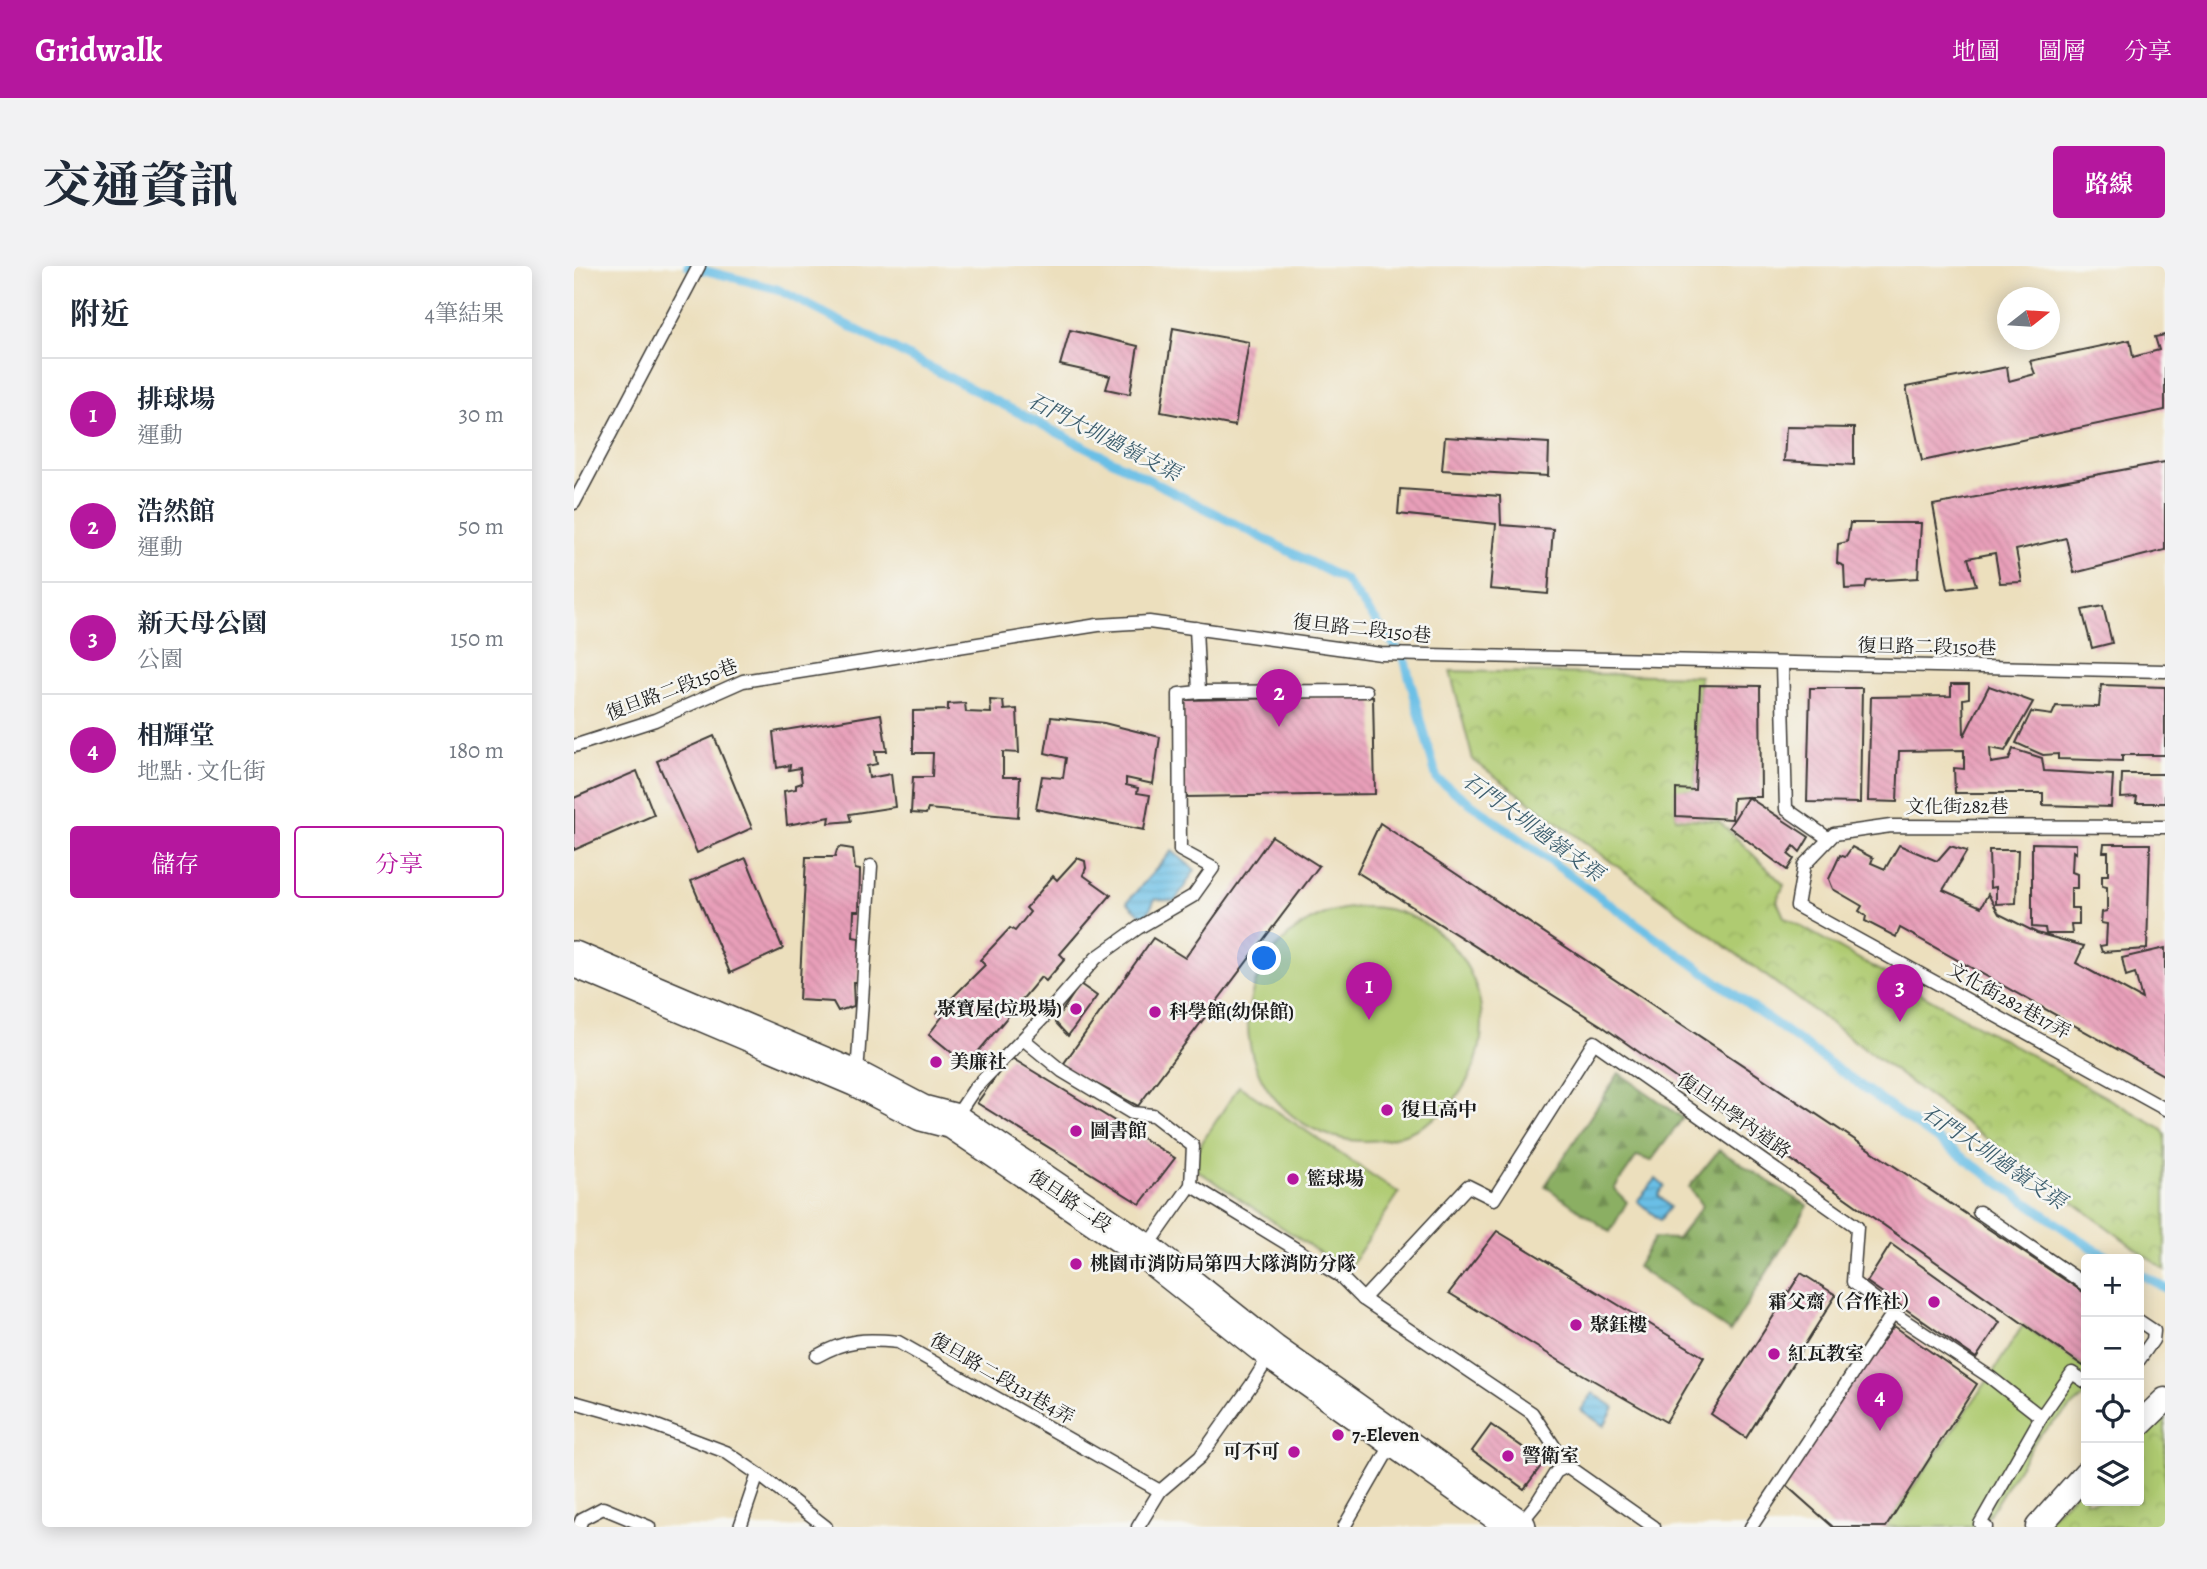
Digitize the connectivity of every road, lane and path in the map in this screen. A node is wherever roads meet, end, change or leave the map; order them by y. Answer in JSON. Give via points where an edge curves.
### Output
{"nodes":[{"id":1,"x":699,"y":266,"type":"edge"},
{"id":2,"x":574,"y":503,"type":"edge"},
{"id":3,"x":1196,"y":628,"type":"junction"},
{"id":4,"x":1782,"y":664,"type":"junction"},
{"id":5,"x":2165,"y":671,"type":"edge"},
{"id":6,"x":1366,"y":691,"type":"dead end"},
{"id":7,"x":1199,"y":692,"type":"junction"},
{"id":8,"x":574,"y":746,"type":"edge"},
{"id":9,"x":2165,"y":827,"type":"edge"},
{"id":10,"x":1829,"y":839,"type":"junction"},
{"id":11,"x":871,"y":866,"type":"dead end"},
{"id":12,"x":1797,"y":906,"type":"joint"},
{"id":13,"x":576,"y":966,"type":"edge"},
{"id":14,"x":1023,"y":1039,"type":"junction"},
{"id":15,"x":857,"y":1079,"type":"junction"},
{"id":16,"x":2165,"y":1109,"type":"edge"},
{"id":17,"x":953,"y":1121,"type":"junction"},
{"id":18,"x":1191,"y":1185,"type":"junction"},
{"id":19,"x":1979,"y":1212,"type":"dead end"},
{"id":20,"x":1144,"y":1251,"type":"junction"},
{"id":21,"x":2081,"y":1282,"type":"edge"},
{"id":22,"x":1363,"y":1299,"type":"junction"},
{"id":23,"x":1893,"y":1312,"type":"junction"},
{"id":24,"x":2144,"y":1325,"type":"edge"},
{"id":25,"x":1272,"y":1352,"type":"junction"},
{"id":26,"x":2144,"y":1353,"type":"edge"},
{"id":27,"x":817,"y":1356,"type":"dead end"},
{"id":28,"x":2083,"y":1380,"type":"edge"},
{"id":29,"x":2165,"y":1400,"type":"edge"},
{"id":30,"x":574,"y":1402,"type":"edge"},
{"id":31,"x":2040,"y":1417,"type":"junction"},
{"id":32,"x":2144,"y":1420,"type":"edge"},
{"id":33,"x":1395,"y":1439,"type":"junction"},
{"id":34,"x":1567,"y":1466,"type":"junction"},
{"id":35,"x":758,"y":1474,"type":"junction"},
{"id":36,"x":2081,"y":1479,"type":"edge"},
{"id":37,"x":1160,"y":1491,"type":"junction"},
{"id":38,"x":1981,"y":1526,"type":"edge"},
{"id":39,"x":579,"y":1527,"type":"edge"},
{"id":40,"x":649,"y":1527,"type":"edge"},
{"id":41,"x":740,"y":1527,"type":"edge"},
{"id":42,"x":826,"y":1527,"type":"edge"},
{"id":43,"x":1138,"y":1527,"type":"edge"},
{"id":44,"x":1344,"y":1527,"type":"edge"},
{"id":45,"x":1518,"y":1527,"type":"edge"},
{"id":46,"x":1654,"y":1527,"type":"edge"},
{"id":47,"x":1751,"y":1527,"type":"edge"},
{"id":48,"x":2038,"y":1527,"type":"edge"}],
"edges":[{"from":1,"to":2,"type":"lane"},
{"from":3,"to":4,"type":"lane","name":"復旦路二段150巷","via":[[1381,654]]},
{"from":3,"to":7,"type":"lane"},
{"from":3,"to":8,"type":"lane","name":"復旦路二段150巷","via":[[1149,622],[1098,625],[743,681],[655,720]]},
{"from":4,"to":5,"type":"lane","name":"復旦路二段150巷"},
{"from":4,"to":10,"type":"lane","via":[[1786,809]]},
{"from":6,"to":7,"type":"lane"},
{"from":7,"to":14,"type":"lane","via":[[1179,694],[1180,850],[1213,868],[1193,896],[1096,958]]},
{"from":9,"to":10,"type":"lane","name":"文化街282巷","via":[[1891,826],[1834,834]]},
{"from":10,"to":12,"type":"lane","name":"文化街282巷","via":[[1804,864]]},
{"from":11,"to":15,"type":"lane"},
{"from":12,"to":16,"type":"lane","name":"文化街282巷17弄"},
{"from":13,"to":15,"type":"street","name":"復旦路二段"},
{"from":14,"to":17,"type":"lane","via":[[975,1088]]},
{"from":14,"to":18,"type":"lane","via":[[1062,1071],[1132,1113],[1153,1115],[1193,1146]]},
{"from":15,"to":17,"type":"street","name":"復旦路二段","via":[[922,1112]]},
{"from":17,"to":20,"type":"street","name":"復旦路二段"},
{"from":18,"to":20,"type":"lane"},
{"from":18,"to":22,"type":"lane","via":[[1340,1276]]},
{"from":19,"to":21,"type":"lane"},
{"from":20,"to":25,"type":"street","name":"復旦路二段"},
{"from":22,"to":23,"type":"lane","name":"復旦中學內道路","via":[[1468,1186],[1494,1199],[1594,1042],[1857,1227],[1853,1282]]},
{"from":22,"to":34,"type":"lane","via":[[1532,1413]]},
{"from":23,"to":31,"type":"lane"},
{"from":23,"to":47,"type":"lane"},
{"from":24,"to":26,"type":"lane","via":[[2154,1332]]},
{"from":25,"to":33,"type":"street","name":"復旦路二段"},
{"from":25,"to":37,"type":"lane","via":[[1200,1457]]},
{"from":27,"to":37,"type":"lane","name":"復旦路二段131巷4弄","via":[[838,1344],[867,1339],[898,1342]]},
{"from":28,"to":31,"type":"lane","via":[[2072,1373]]},
{"from":29,"to":32,"type":"street"},
{"from":30,"to":35,"type":"lane","via":[[726,1452]]},
{"from":31,"to":38,"type":"lane"},
{"from":33,"to":44,"type":"lane"},
{"from":33,"to":45,"type":"street","name":"復旦路二段"},
{"from":34,"to":45,"type":"lane","via":[[1556,1472]]},
{"from":34,"to":46,"type":"lane"},
{"from":35,"to":41,"type":"lane"},
{"from":35,"to":42,"type":"lane"},
{"from":36,"to":48,"type":"street"},
{"from":37,"to":43,"type":"lane"},
{"from":39,"to":40,"type":"lane","via":[[582,1519],[603,1508]]}]}
